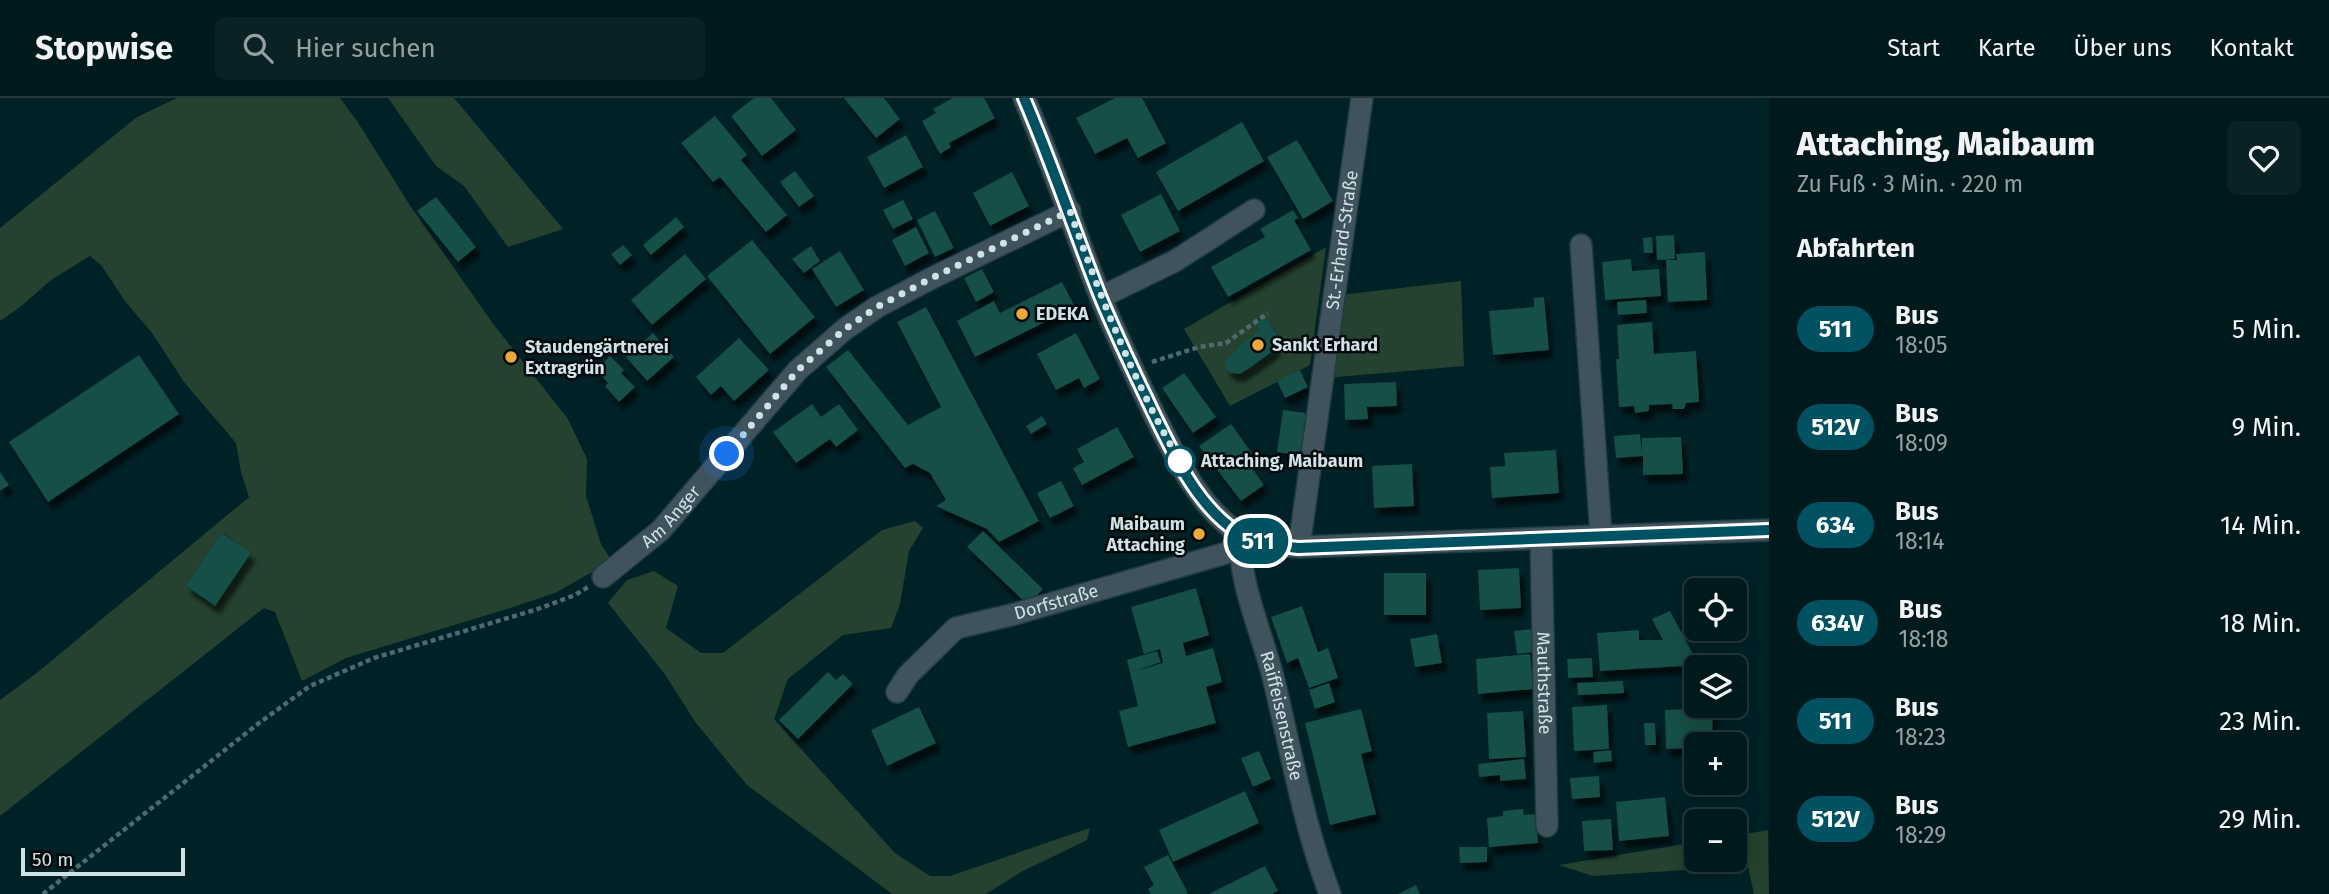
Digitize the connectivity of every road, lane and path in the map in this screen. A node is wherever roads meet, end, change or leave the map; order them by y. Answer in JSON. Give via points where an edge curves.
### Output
{"nodes":[{"id":1,"x":1024,"y":98,"type":"edge"},
{"id":2,"x":1362,"y":98,"type":"edge"},
{"id":3,"x":1254,"y":210,"type":"dead end"},
{"id":4,"x":1070,"y":211,"type":"junction"},
{"id":5,"x":1581,"y":245,"type":"dead end"},
{"id":6,"x":1101,"y":297,"type":"junction"},
{"id":7,"x":1268,"y":313,"type":"dead end"},
{"id":8,"x":1132,"y":368,"type":"junction"},
{"id":9,"x":1769,"y":530,"type":"edge"},
{"id":10,"x":1601,"y":534,"type":"junction"},
{"id":11,"x":1541,"y":539,"type":"junction"},
{"id":12,"x":1241,"y":542,"type":"junction"},
{"id":13,"x":1298,"y":548,"type":"junction"},
{"id":14,"x":603,"y":577,"type":"joint"},
{"id":15,"x":897,"y":692,"type":"dead end"},
{"id":16,"x":1547,"y":826,"type":"dead end"},
{"id":17,"x":43,"y":894,"type":"edge"},
{"id":18,"x":1330,"y":894,"type":"edge"}],
"edges":[{"from":1,"to":4,"type":"street"},
{"from":2,"to":13,"type":"street","name":"St.-Erhard-Straße"},
{"from":3,"to":6,"type":"street","via":[[1175,261]]},
{"from":4,"to":6,"type":"street"},
{"from":4,"to":14,"type":"street","name":"Am Anger","via":[[932,278],[845,329],[798,370],[670,521]]},
{"from":5,"to":10,"type":"street"},
{"from":6,"to":8,"type":"street"},
{"from":7,"to":8,"type":"path","via":[[1226,344],[1199,347]]},
{"from":8,"to":12,"type":"street","via":[[1202,499]]},
{"from":9,"to":10,"type":"street"},
{"from":10,"to":11,"type":"street"},
{"from":11,"to":13,"type":"street"},
{"from":11,"to":16,"type":"street","name":"Mauthstraße"},
{"from":12,"to":13,"type":"street"},
{"from":12,"to":15,"type":"street","name":"Dorfstraße","via":[[1015,614],[956,628]]},
{"from":12,"to":18,"type":"street","name":"Raiffeisenstraße","via":[[1242,569]]},
{"from":14,"to":17,"type":"path","via":[[575,595],[374,659],[310,686]]}]}
